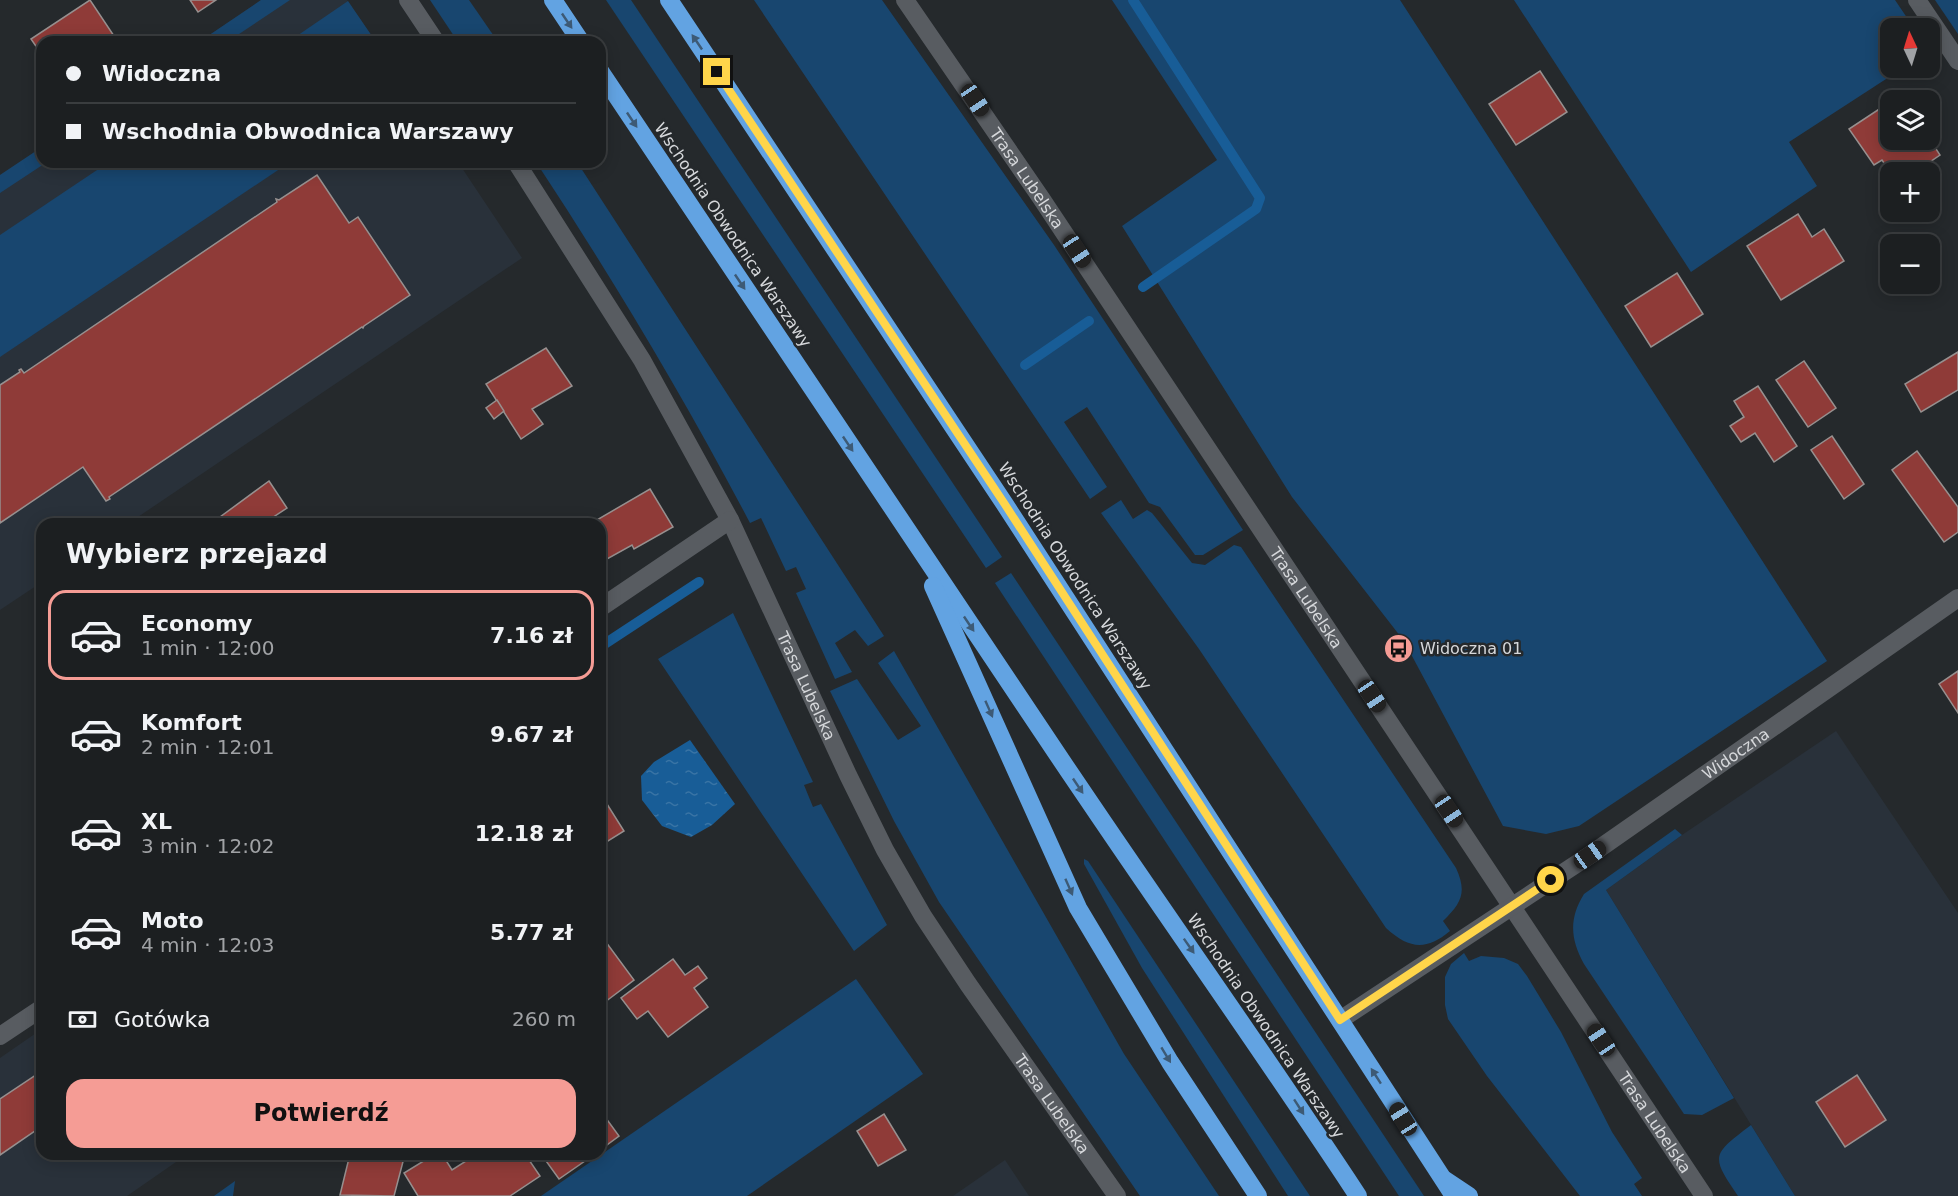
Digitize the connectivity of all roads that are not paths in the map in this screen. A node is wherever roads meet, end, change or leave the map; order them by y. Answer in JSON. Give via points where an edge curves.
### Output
{"nodes":[{"id":1,"x":408,"y":0,"type":"edge"},
{"id":2,"x":553,"y":0,"type":"edge"},
{"id":3,"x":669,"y":0,"type":"edge"},
{"id":4,"x":905,"y":0,"type":"edge"},
{"id":5,"x":1917,"y":0,"type":"edge"},
{"id":6,"x":432,"y":36,"type":"edge"},
{"id":7,"x":577,"y":36,"type":"edge"},
{"id":8,"x":1958,"y":62,"type":"edge"},
{"id":9,"x":606,"y":80,"type":"edge"},
{"id":10,"x":520,"y":168,"type":"edge"},
{"id":11,"x":730,"y":520,"type":"junction"},
{"id":12,"x":913,"y":541,"type":"junction"},
{"id":13,"x":1958,"y":598,"type":"edge"},
{"id":14,"x":606,"y":604,"type":"edge"},
{"id":15,"x":1512,"y":906,"type":"junction"},
{"id":16,"x":36,"y":1012,"type":"edge"},
{"id":17,"x":1340,"y":1020,"type":"junction"},
{"id":18,"x":0,"y":1036,"type":"edge"},
{"id":19,"x":1441,"y":1178,"type":"junction"},
{"id":20,"x":1117,"y":1196,"type":"edge"},
{"id":21,"x":1258,"y":1196,"type":"edge"},
{"id":22,"x":1358,"y":1196,"type":"edge"},
{"id":23,"x":1454,"y":1196,"type":"edge"},
{"id":24,"x":1469,"y":1196,"type":"edge"},
{"id":25,"x":1704,"y":1196,"type":"edge"}],
"edges":[{"from":1,"to":6,"type":"street"},
{"from":2,"to":7,"type":"highway","one_way":true},
{"from":17,"to":3,"type":"highway","name":"Wschodnia Obwodnica Warszawy","one_way":true,"via":[[1004,503]]},
{"from":4,"to":15,"type":"street","name":"Trasa Lubelska"},
{"from":5,"to":8,"type":"street"},
{"from":9,"to":12,"type":"highway","name":"Wschodnia Obwodnica Warszawy","one_way":true},
{"from":10,"to":11,"type":"street","name":"Trasa Lubelska","via":[[642,360]]},
{"from":11,"to":14,"type":"street"},
{"from":11,"to":20,"type":"street","name":"Trasa Lubelska","via":[[890,859],[968,984]]},
{"from":12,"to":21,"type":"highway","one_way":true,"via":[[1078,908],[1170,1062]]},
{"from":12,"to":22,"type":"highway","name":"Wschodnia Obwodnica Warszawy","one_way":true},
{"from":13,"to":15,"type":"street","name":"Widoczna"},
{"from":15,"to":17,"type":"street","name":"Widoczna"},
{"from":15,"to":25,"type":"street","name":"Trasa Lubelska"},
{"from":16,"to":18,"type":"street"},
{"from":19,"to":17,"type":"highway","name":"Wschodnia Obwodnica Warszawy","one_way":true},
{"from":19,"to":23,"type":"highway","name":"Wschodnia Obwodnica Warszawy"},
{"from":19,"to":24,"type":"highway"}]}
